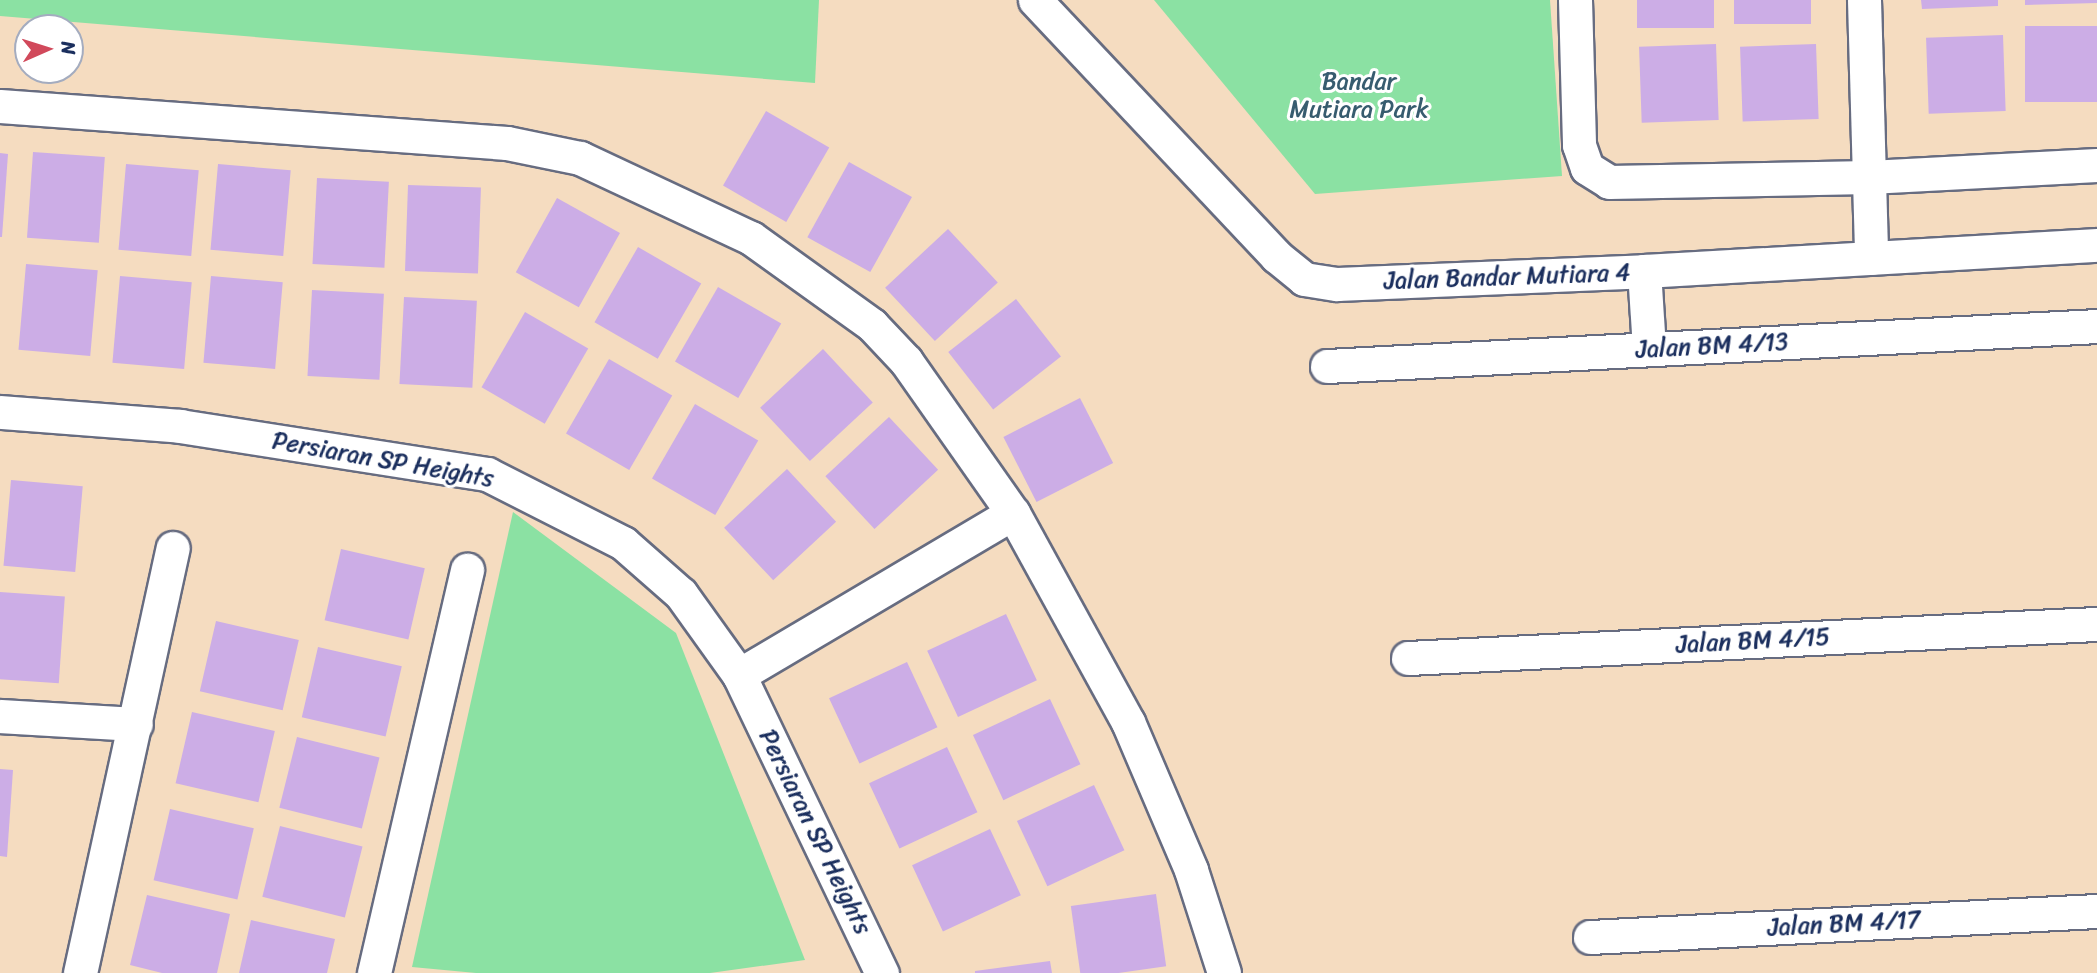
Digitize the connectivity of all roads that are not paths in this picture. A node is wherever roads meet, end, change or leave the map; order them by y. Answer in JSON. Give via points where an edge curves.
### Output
{"nodes":[{"id":1,"x":1035,"y":0,"type":"edge"},
{"id":2,"x":1575,"y":0,"type":"edge"},
{"id":3,"x":1864,"y":0,"type":"edge"},
{"id":4,"x":0,"y":107,"type":"edge"},
{"id":5,"x":2097,"y":165,"type":"edge"},
{"id":6,"x":1869,"y":177,"type":"junction"},
{"id":7,"x":2097,"y":245,"type":"edge"},
{"id":8,"x":1871,"y":258,"type":"junction"},
{"id":9,"x":1644,"y":271,"type":"junction"},
{"id":10,"x":2097,"y":326,"type":"edge"},
{"id":11,"x":1650,"y":349,"type":"junction"},
{"id":12,"x":1327,"y":366,"type":"dead end"},
{"id":13,"x":0,"y":412,"type":"edge"},
{"id":14,"x":1013,"y":513,"type":"junction"},
{"id":15,"x":173,"y":548,"type":"dead end"},
{"id":16,"x":467,"y":570,"type":"dead end"},
{"id":17,"x":2097,"y":624,"type":"edge"},
{"id":18,"x":1408,"y":658,"type":"dead end"},
{"id":19,"x":739,"y":675,"type":"junction"},
{"id":20,"x":0,"y":716,"type":"edge"},
{"id":21,"x":136,"y":724,"type":"junction"},
{"id":22,"x":2097,"y":911,"type":"edge"},
{"id":23,"x":1590,"y":937,"type":"dead end"},
{"id":24,"x":80,"y":973,"type":"edge"},
{"id":25,"x":374,"y":973,"type":"edge"},
{"id":26,"x":882,"y":973,"type":"edge"},
{"id":27,"x":1224,"y":973,"type":"edge"}],
"edges":[{"from":1,"to":9,"type":"street","name":"Jalan Bandar Mutiara 4","via":[[1276,256],[1304,279],[1337,284]]},
{"from":2,"to":6,"type":"street","via":[[1579,145],[1587,168],[1609,182]]},
{"from":3,"to":6,"type":"street"},
{"from":4,"to":14,"type":"street","via":[[507,143],[580,158],[751,238],[872,325],[906,361]]},
{"from":5,"to":6,"type":"street"},
{"from":6,"to":8,"type":"street"},
{"from":7,"to":8,"type":"street","name":"Jalan Bandar Mutiara 4"},
{"from":8,"to":9,"type":"street","name":"Jalan Bandar Mutiara 4"},
{"from":9,"to":11,"type":"street"},
{"from":10,"to":11,"type":"street","name":"Jalan BM 4/13"},
{"from":11,"to":12,"type":"street","name":"Jalan BM 4/13"},
{"from":13,"to":19,"type":"street","name":"Persiaran SP Heights","via":[[180,426],[487,474],[623,543],[681,594]]},
{"from":14,"to":19,"type":"street"},
{"from":14,"to":27,"type":"street","via":[[1128,722],[1191,870]]},
{"from":15,"to":21,"type":"street"},
{"from":16,"to":25,"type":"street"},
{"from":17,"to":18,"type":"street","name":"Jalan BM 4/15"},
{"from":19,"to":26,"type":"street","name":"Persiaran SP Heights"},
{"from":20,"to":21,"type":"street"},
{"from":21,"to":24,"type":"street"},
{"from":22,"to":23,"type":"street","name":"Jalan BM 4/17"}]}
